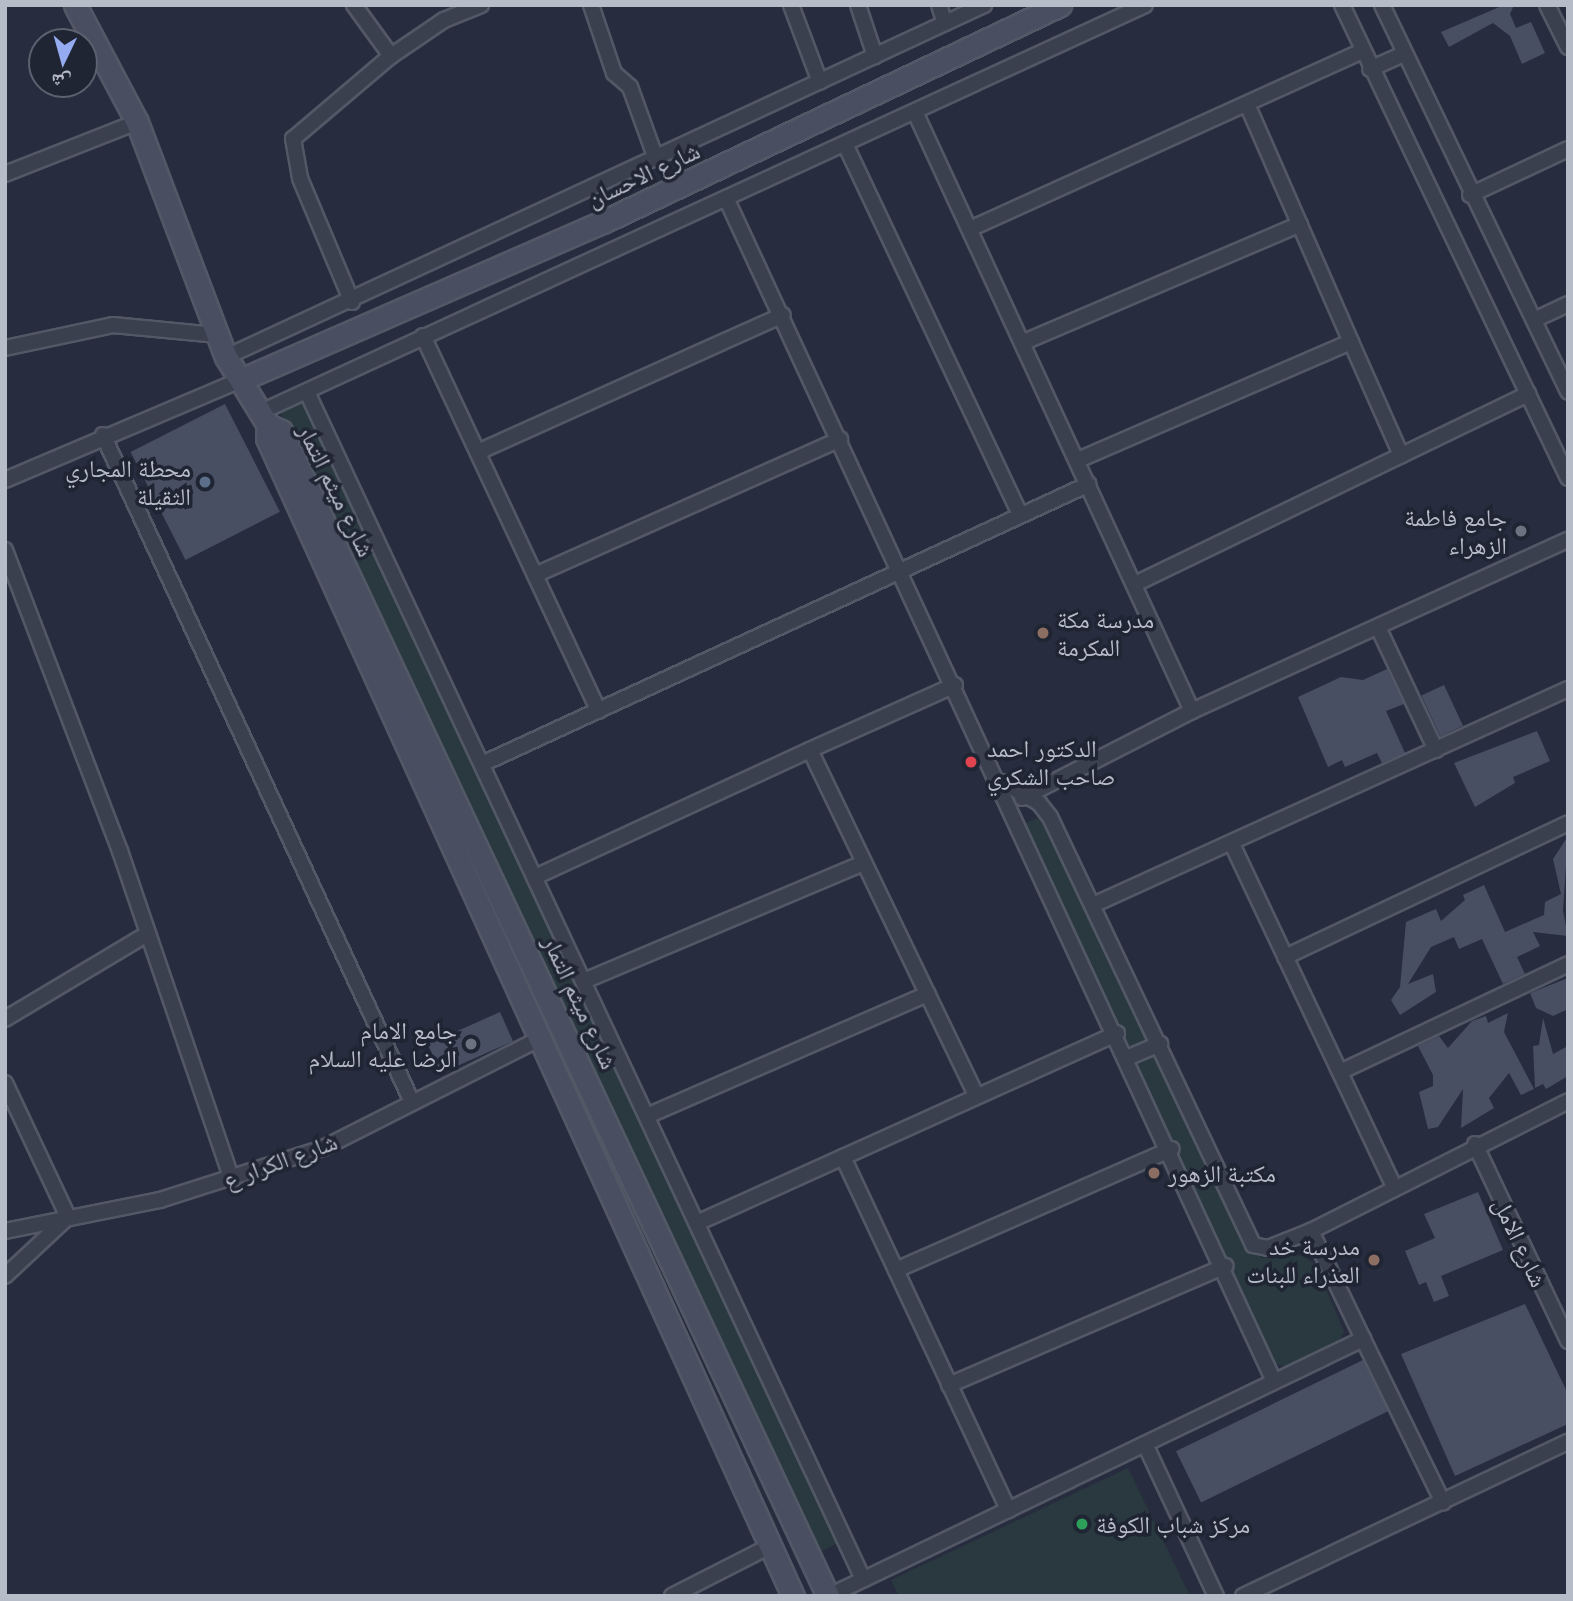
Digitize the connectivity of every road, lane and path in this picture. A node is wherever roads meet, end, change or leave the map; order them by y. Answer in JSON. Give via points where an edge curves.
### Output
{"nodes":[{"id":1,"x":75,"y":5,"type":"edge"},
{"id":2,"x":354,"y":5,"type":"edge"},
{"id":3,"x":481,"y":5,"type":"edge"},
{"id":4,"x":591,"y":5,"type":"edge"},
{"id":5,"x":791,"y":5,"type":"edge"},
{"id":6,"x":858,"y":5,"type":"edge"},
{"id":7,"x":939,"y":5,"type":"edge"},
{"id":8,"x":984,"y":5,"type":"edge"},
{"id":9,"x":1060,"y":5,"type":"edge"},
{"id":10,"x":1145,"y":5,"type":"edge"},
{"id":11,"x":1342,"y":5,"type":"edge"},
{"id":12,"x":1382,"y":5,"type":"edge"},
{"id":13,"x":1547,"y":5,"type":"edge"},
{"id":14,"x":945,"y":23,"type":"junction"},
{"id":15,"x":1568,"y":47,"type":"edge"},
{"id":16,"x":1363,"y":51,"type":"junction"},
{"id":17,"x":1405,"y":54,"type":"junction"},
{"id":18,"x":391,"y":55,"type":"junction"},
{"id":19,"x":875,"y":56,"type":"junction"},
{"id":20,"x":1370,"y":69,"type":"junction"},
{"id":21,"x":820,"y":82,"type":"junction"},
{"id":22,"x":1247,"y":104,"type":"junction"},
{"id":23,"x":915,"y":112,"type":"junction"},
{"id":24,"x":137,"y":122,"type":"junction"},
{"id":25,"x":845,"y":144,"type":"junction"},
{"id":26,"x":1568,"y":149,"type":"edge"},
{"id":27,"x":656,"y":159,"type":"junction"},
{"id":28,"x":5,"y":174,"type":"edge"},
{"id":29,"x":1470,"y":195,"type":"junction"},
{"id":30,"x":726,"y":198,"type":"junction"},
{"id":31,"x":1300,"y":224,"type":"junction"},
{"id":32,"x":972,"y":228,"type":"junction"},
{"id":33,"x":352,"y":302,"type":"junction"},
{"id":34,"x":1568,"y":304,"type":"edge"},
{"id":35,"x":783,"y":315,"type":"junction"},
{"id":36,"x":1534,"y":320,"type":"junction"},
{"id":37,"x":216,"y":335,"type":"junction"},
{"id":38,"x":424,"y":336,"type":"junction"},
{"id":39,"x":1024,"y":342,"type":"junction"},
{"id":40,"x":1351,"y":342,"type":"junction"},
{"id":41,"x":5,"y":348,"type":"edge"},
{"id":42,"x":226,"y":357,"type":"junction"},
{"id":43,"x":243,"y":379,"type":"junction"},
{"id":44,"x":307,"y":392,"type":"junction"},
{"id":45,"x":1568,"y":392,"type":"edge"},
{"id":46,"x":1528,"y":394,"type":"junction"},
{"id":47,"x":265,"y":419,"type":"junction"},
{"id":48,"x":103,"y":435,"type":"junction"},
{"id":49,"x":841,"y":439,"type":"junction"},
{"id":50,"x":1561,"y":447,"type":"edge"},
{"id":51,"x":478,"y":452,"type":"junction"},
{"id":52,"x":1401,"y":455,"type":"junction"},
{"id":53,"x":1078,"y":460,"type":"junction"},
{"id":54,"x":1568,"y":478,"type":"edge"},
{"id":55,"x":5,"y":480,"type":"edge"},
{"id":56,"x":1089,"y":484,"type":"junction"},
{"id":57,"x":1020,"y":515,"type":"junction"},
{"id":58,"x":1568,"y":540,"type":"edge"},
{"id":59,"x":5,"y":551,"type":"edge"},
{"id":60,"x":902,"y":573,"type":"junction"},
{"id":61,"x":535,"y":575,"type":"junction"},
{"id":62,"x":1135,"y":584,"type":"junction"},
{"id":63,"x":1378,"y":627,"type":"junction"},
{"id":64,"x":955,"y":685,"type":"junction"},
{"id":65,"x":1568,"y":689,"type":"edge"},
{"id":66,"x":599,"y":711,"type":"junction"},
{"id":67,"x":1192,"y":711,"type":"junction"},
{"id":68,"x":810,"y":750,"type":"junction"},
{"id":69,"x":1436,"y":750,"type":"junction"},
{"id":70,"x":482,"y":764,"type":"junction"},
{"id":71,"x":1002,"y":782,"type":"junction"},
{"id":72,"x":1028,"y":795,"type":"junction"},
{"id":73,"x":1011,"y":803,"type":"junction"},
{"id":74,"x":1568,"y":823,"type":"edge"},
{"id":75,"x":1231,"y":844,"type":"junction"},
{"id":76,"x":864,"y":863,"type":"junction"},
{"id":77,"x":535,"y":877,"type":"junction"},
{"id":78,"x":1093,"y":905,"type":"junction"},
{"id":79,"x":147,"y":934,"type":"junction"},
{"id":80,"x":1285,"y":957,"type":"junction"},
{"id":81,"x":1568,"y":964,"type":"edge"},
{"id":82,"x":584,"y":981,"type":"junction"},
{"id":83,"x":928,"y":995,"type":"junction"},
{"id":84,"x":5,"y":1019,"type":"edge"},
{"id":85,"x":1117,"y":1033,"type":"junction"},
{"id":86,"x":537,"y":1040,"type":"junction"},
{"id":87,"x":1160,"y":1044,"type":"junction"},
{"id":88,"x":1129,"y":1057,"type":"junction"},
{"id":89,"x":1340,"y":1072,"type":"junction"},
{"id":90,"x":5,"y":1083,"type":"edge"},
{"id":91,"x":976,"y":1095,"type":"junction"},
{"id":92,"x":1568,"y":1101,"type":"edge"},
{"id":93,"x":412,"y":1102,"type":"junction"},
{"id":94,"x":9,"y":1106,"type":"edge"},
{"id":95,"x":647,"y":1116,"type":"junction"},
{"id":96,"x":1475,"y":1144,"type":"junction"},
{"id":97,"x":1172,"y":1149,"type":"junction"},
{"id":98,"x":843,"y":1157,"type":"junction"},
{"id":99,"x":232,"y":1180,"type":"junction"},
{"id":100,"x":1394,"y":1186,"type":"junction"},
{"id":101,"x":68,"y":1217,"type":"junction"},
{"id":102,"x":697,"y":1223,"type":"junction"},
{"id":103,"x":5,"y":1231,"type":"edge"},
{"id":104,"x":1311,"y":1231,"type":"junction"},
{"id":105,"x":1225,"y":1266,"type":"junction"},
{"id":106,"x":896,"y":1270,"type":"junction"},
{"id":107,"x":5,"y":1276,"type":"edge"},
{"id":108,"x":1363,"y":1339,"type":"junction"},
{"id":109,"x":1568,"y":1341,"type":"edge"},
{"id":110,"x":1275,"y":1381,"type":"junction"},
{"id":111,"x":949,"y":1385,"type":"junction"},
{"id":112,"x":1568,"y":1442,"type":"edge"},
{"id":113,"x":1145,"y":1444,"type":"junction"},
{"id":114,"x":1443,"y":1502,"type":"junction"},
{"id":115,"x":1008,"y":1510,"type":"junction"},
{"id":116,"x":770,"y":1546,"type":"junction"},
{"id":117,"x":863,"y":1579,"type":"junction"},
{"id":118,"x":1272,"y":1590,"type":"edge"},
{"id":119,"x":672,"y":1596,"type":"edge"},
{"id":120,"x":793,"y":1596,"type":"edge"},
{"id":121,"x":829,"y":1596,"type":"edge"},
{"id":122,"x":1216,"y":1596,"type":"edge"},
{"id":123,"x":1243,"y":1596,"type":"edge"}],
"edges":[{"from":1,"to":24,"type":"street"},
{"from":2,"to":18,"type":"street"},
{"from":3,"to":18,"type":"street","via":[[444,20]]},
{"from":4,"to":27,"type":"street","via":[[614,72],[630,87]]},
{"from":5,"to":21,"type":"street"},
{"from":6,"to":19,"type":"street"},
{"from":7,"to":14,"type":"street"},
{"from":8,"to":14,"type":"street"},
{"from":9,"to":43,"type":"street","name":"شارع الاحسان","via":[[615,216]]},
{"from":10,"to":23,"type":"street"},
{"from":11,"to":16,"type":"street"},
{"from":12,"to":17,"type":"street"},
{"from":13,"to":15,"type":"street"},
{"from":14,"to":19,"type":"street"},
{"from":16,"to":20,"type":"street"},
{"from":16,"to":22,"type":"street"},
{"from":17,"to":20,"type":"street"},
{"from":17,"to":29,"type":"street"},
{"from":18,"to":33,"type":"street","via":[[293,139],[300,178]]},
{"from":19,"to":21,"type":"street"},
{"from":20,"to":46,"type":"street"},
{"from":21,"to":27,"type":"street"},
{"from":22,"to":31,"type":"street"},
{"from":22,"to":32,"type":"street"},
{"from":23,"to":25,"type":"street"},
{"from":23,"to":32,"type":"street"},
{"from":24,"to":28,"type":"street"},
{"from":24,"to":37,"type":"street"},
{"from":25,"to":30,"type":"street"},
{"from":25,"to":57,"type":"street"},
{"from":26,"to":29,"type":"street"},
{"from":27,"to":33,"type":"street"},
{"from":29,"to":36,"type":"street"},
{"from":30,"to":35,"type":"street"},
{"from":30,"to":38,"type":"street"},
{"from":31,"to":39,"type":"street"},
{"from":31,"to":40,"type":"street"},
{"from":32,"to":39,"type":"street"},
{"from":33,"to":42,"type":"street"},
{"from":34,"to":36,"type":"street"},
{"from":35,"to":49,"type":"street"},
{"from":35,"to":51,"type":"street"},
{"from":36,"to":45,"type":"street"},
{"from":37,"to":41,"type":"street","via":[[113,325]]},
{"from":37,"to":42,"type":"street"},
{"from":38,"to":44,"type":"street"},
{"from":38,"to":51,"type":"street"},
{"from":39,"to":53,"type":"street"},
{"from":40,"to":52,"type":"street"},
{"from":40,"to":53,"type":"street"},
{"from":42,"to":43,"type":"street"},
{"from":43,"to":47,"type":"street"},
{"from":43,"to":48,"type":"street"},
{"from":44,"to":47,"type":"street"},
{"from":44,"to":70,"type":"street"},
{"from":46,"to":50,"type":"street"},
{"from":46,"to":52,"type":"street"},
{"from":47,"to":86,"type":"street","name":"شارع ميثم التمار","via":[[267,438]]},
{"from":47,"to":121,"type":"street","name":"شارع ميثم التمار","via":[[287,444]]},
{"from":48,"to":55,"type":"street"},
{"from":48,"to":93,"type":"street"},
{"from":49,"to":60,"type":"street"},
{"from":49,"to":61,"type":"street"},
{"from":50,"to":54,"type":"street"},
{"from":51,"to":61,"type":"street"},
{"from":52,"to":62,"type":"street"},
{"from":53,"to":56,"type":"street"},
{"from":56,"to":57,"type":"street"},
{"from":56,"to":62,"type":"street"},
{"from":57,"to":60,"type":"street"},
{"from":58,"to":63,"type":"street"},
{"from":59,"to":79,"type":"street"},
{"from":60,"to":64,"type":"street"},
{"from":60,"to":66,"type":"street"},
{"from":61,"to":66,"type":"street"},
{"from":62,"to":67,"type":"street"},
{"from":63,"to":67,"type":"street"},
{"from":63,"to":69,"type":"street"},
{"from":64,"to":68,"type":"street"},
{"from":64,"to":71,"type":"street"},
{"from":65,"to":69,"type":"street"},
{"from":66,"to":70,"type":"street"},
{"from":67,"to":72,"type":"street"},
{"from":68,"to":76,"type":"street"},
{"from":68,"to":77,"type":"street"},
{"from":69,"to":75,"type":"street"},
{"from":70,"to":77,"type":"street"},
{"from":71,"to":72,"type":"street"},
{"from":71,"to":73,"type":"street"},
{"from":72,"to":73,"type":"street"},
{"from":72,"to":78,"type":"street","via":[[1050,817]]},
{"from":73,"to":85,"type":"street"},
{"from":74,"to":80,"type":"street"},
{"from":75,"to":78,"type":"street"},
{"from":75,"to":80,"type":"street"},
{"from":76,"to":82,"type":"street"},
{"from":76,"to":83,"type":"street"},
{"from":77,"to":82,"type":"street"},
{"from":78,"to":87,"type":"street"},
{"from":79,"to":84,"type":"street"},
{"from":79,"to":99,"type":"street"},
{"from":80,"to":89,"type":"street"},
{"from":81,"to":89,"type":"street"},
{"from":82,"to":95,"type":"street"},
{"from":83,"to":91,"type":"street"},
{"from":83,"to":95,"type":"street"},
{"from":85,"to":88,"type":"street"},
{"from":85,"to":91,"type":"street"},
{"from":86,"to":93,"type":"street","name":"شارع الكرار ع"},
{"from":86,"to":116,"type":"street","name":"شارع ميثم التمار"},
{"from":87,"to":88,"type":"street"},
{"from":87,"to":104,"type":"street","via":[[1253,1245],[1268,1248]]},
{"from":88,"to":97,"type":"street"},
{"from":89,"to":100,"type":"street"},
{"from":90,"to":94,"type":"street"},
{"from":91,"to":98,"type":"street"},
{"from":92,"to":96,"type":"street"},
{"from":93,"to":99,"type":"street","name":"شارع الكرار ع","via":[[323,1148]]},
{"from":94,"to":101,"type":"street"},
{"from":95,"to":102,"type":"street"},
{"from":96,"to":100,"type":"street"},
{"from":96,"to":109,"type":"street","name":"شارع الامل"},
{"from":97,"to":105,"type":"street"},
{"from":97,"to":106,"type":"street"},
{"from":98,"to":102,"type":"street"},
{"from":98,"to":106,"type":"street"},
{"from":99,"to":101,"type":"street","name":"شارع الكرار ع"},
{"from":100,"to":104,"type":"street"},
{"from":101,"to":103,"type":"street","name":"شارع الكرار ع"},
{"from":101,"to":107,"type":"street"},
{"from":102,"to":117,"type":"street"},
{"from":104,"to":108,"type":"street"},
{"from":105,"to":110,"type":"street"},
{"from":105,"to":111,"type":"street"},
{"from":106,"to":111,"type":"street"},
{"from":108,"to":110,"type":"street"},
{"from":108,"to":114,"type":"street"},
{"from":110,"to":113,"type":"street"},
{"from":111,"to":115,"type":"street"},
{"from":112,"to":114,"type":"street"},
{"from":113,"to":115,"type":"street"},
{"from":113,"to":122,"type":"street"},
{"from":114,"to":118,"type":"street"},
{"from":115,"to":117,"type":"street"},
{"from":116,"to":119,"type":"street"},
{"from":116,"to":120,"type":"street","name":"شارع ميثم التمار"},
{"from":117,"to":121,"type":"street"},
{"from":118,"to":123,"type":"street"}]}
